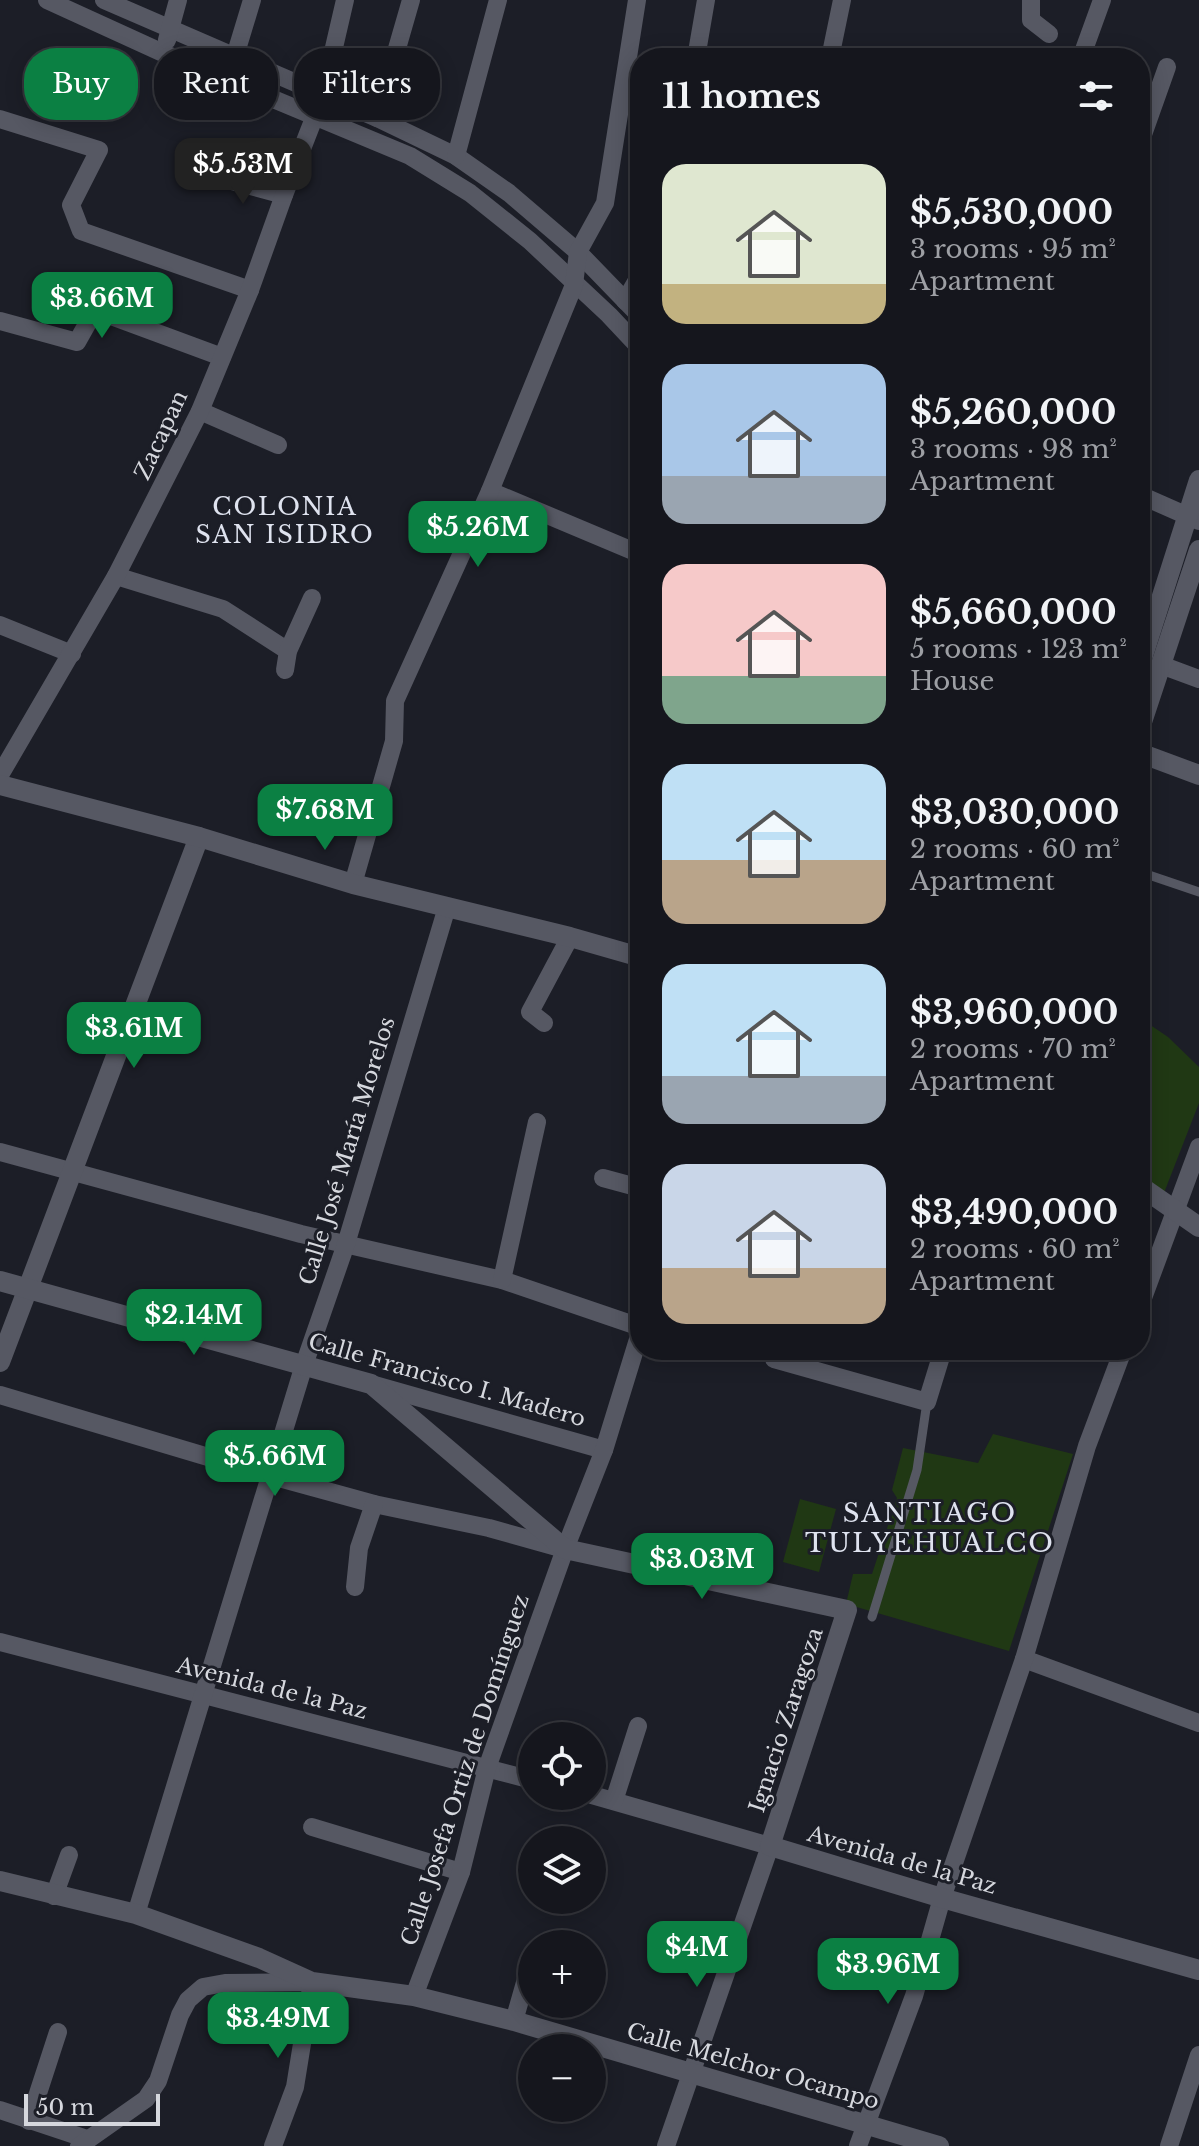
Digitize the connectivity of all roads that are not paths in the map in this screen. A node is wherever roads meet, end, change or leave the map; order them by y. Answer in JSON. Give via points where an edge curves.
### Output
{"nodes":[{"id":1,"x":47,"y":0,"type":"edge"},
{"id":2,"x":104,"y":0,"type":"edge"},
{"id":3,"x":178,"y":0,"type":"edge"},
{"id":4,"x":252,"y":0,"type":"edge"},
{"id":5,"x":345,"y":0,"type":"edge"},
{"id":6,"x":411,"y":0,"type":"edge"},
{"id":7,"x":498,"y":0,"type":"edge"},
{"id":8,"x":637,"y":0,"type":"edge"},
{"id":9,"x":706,"y":0,"type":"edge"},
{"id":10,"x":842,"y":0,"type":"edge"},
{"id":11,"x":1031,"y":0,"type":"edge"},
{"id":12,"x":1102,"y":0,"type":"edge"},
{"id":13,"x":171,"y":29,"type":"junction"},
{"id":14,"x":1049,"y":34,"type":"dead end"},
{"id":15,"x":165,"y":48,"type":"edge"},
{"id":16,"x":216,"y":48,"type":"edge"},
{"id":17,"x":237,"y":48,"type":"edge"},
{"id":18,"x":334,"y":48,"type":"edge"},
{"id":19,"x":397,"y":48,"type":"edge"},
{"id":20,"x":698,"y":48,"type":"edge"},
{"id":21,"x":832,"y":48,"type":"edge"},
{"id":22,"x":1085,"y":48,"type":"edge"},
{"id":23,"x":154,"y":49,"type":"edge"},
{"id":24,"x":1167,"y":67,"type":"dead end"},
{"id":25,"x":1150,"y":115,"type":"edge"},
{"id":26,"x":0,"y":119,"type":"edge"},
{"id":27,"x":314,"y":120,"type":"edge"},
{"id":28,"x":322,"y":120,"type":"edge"},
{"id":29,"x":381,"y":120,"type":"edge"},
{"id":30,"x":456,"y":156,"type":"junction"},
{"id":31,"x":213,"y":176,"type":"dead end"},
{"id":32,"x":284,"y":195,"type":"junction"},
{"id":33,"x":578,"y":252,"type":"junction"},
{"id":34,"x":574,"y":285,"type":"junction"},
{"id":35,"x":250,"y":290,"type":"junction"},
{"id":36,"x":630,"y":292,"type":"edge"},
{"id":37,"x":625,"y":301,"type":"junction"},
{"id":38,"x":630,"y":306,"type":"edge"},
{"id":39,"x":0,"y":321,"type":"edge"},
{"id":40,"x":630,"y":337,"type":"edge"},
{"id":41,"x":222,"y":357,"type":"junction"},
{"id":42,"x":200,"y":411,"type":"junction"},
{"id":43,"x":278,"y":445,"type":"dead end"},
{"id":44,"x":1199,"y":480,"type":"edge"},
{"id":45,"x":490,"y":491,"type":"junction"},
{"id":46,"x":1150,"y":499,"type":"edge"},
{"id":47,"x":1193,"y":518,"type":"edge"},
{"id":48,"x":630,"y":550,"type":"edge"},
{"id":49,"x":1199,"y":550,"type":"edge"},
{"id":50,"x":116,"y":576,"type":"junction"},
{"id":51,"x":312,"y":598,"type":"dead end"},
{"id":52,"x":0,"y":625,"type":"edge"},
{"id":53,"x":288,"y":651,"type":"junction"},
{"id":54,"x":72,"y":654,"type":"junction"},
{"id":55,"x":1150,"y":665,"type":"edge"},
{"id":56,"x":285,"y":670,"type":"dead end"},
{"id":57,"x":1199,"y":679,"type":"edge"},
{"id":58,"x":1150,"y":757,"type":"edge"},
{"id":59,"x":0,"y":775,"type":"edge"},
{"id":60,"x":1199,"y":775,"type":"edge"},
{"id":61,"x":0,"y":785,"type":"edge"},
{"id":62,"x":199,"y":837,"type":"junction"},
{"id":63,"x":1150,"y":875,"type":"edge"},
{"id":64,"x":353,"y":884,"type":"junction"},
{"id":65,"x":1199,"y":892,"type":"edge"},
{"id":66,"x":447,"y":907,"type":"junction"},
{"id":67,"x":570,"y":937,"type":"junction"},
{"id":68,"x":630,"y":954,"type":"edge"},
{"id":69,"x":544,"y":1023,"type":"dead end"},
{"id":70,"x":537,"y":1122,"type":"dead end"},
{"id":71,"x":1199,"y":1147,"type":"edge"},
{"id":72,"x":0,"y":1152,"type":"edge"},
{"id":73,"x":72,"y":1172,"type":"junction"},
{"id":74,"x":603,"y":1178,"type":"dead end"},
{"id":75,"x":630,"y":1185,"type":"edge"},
{"id":76,"x":1150,"y":1193,"type":"edge"},
{"id":77,"x":1176,"y":1211,"type":"junction"},
{"id":78,"x":1199,"y":1227,"type":"edge"},
{"id":79,"x":346,"y":1244,"type":"junction"},
{"id":80,"x":502,"y":1280,"type":"junction"},
{"id":81,"x":1150,"y":1280,"type":"edge"},
{"id":82,"x":0,"y":1281,"type":"edge"},
{"id":83,"x":29,"y":1289,"type":"junction"},
{"id":84,"x":630,"y":1326,"type":"edge"},
{"id":85,"x":631,"y":1360,"type":"edge"},
{"id":86,"x":778,"y":1360,"type":"edge"},
{"id":87,"x":940,"y":1360,"type":"edge"},
{"id":88,"x":1119,"y":1360,"type":"edge"},
{"id":89,"x":0,"y":1362,"type":"edge"},
{"id":90,"x":304,"y":1365,"type":"junction"},
{"id":91,"x":371,"y":1384,"type":"junction"},
{"id":92,"x":0,"y":1395,"type":"edge"},
{"id":93,"x":927,"y":1402,"type":"junction"},
{"id":94,"x":604,"y":1450,"type":"junction"},
{"id":95,"x":272,"y":1476,"type":"junction"},
{"id":96,"x":374,"y":1504,"type":"junction"},
{"id":97,"x":565,"y":1549,"type":"junction"},
{"id":98,"x":355,"y":1587,"type":"dead end"},
{"id":99,"x":872,"y":1617,"type":"dead end"},
{"id":100,"x":0,"y":1642,"type":"edge"},
{"id":101,"x":1024,"y":1659,"type":"junction"},
{"id":102,"x":202,"y":1695,"type":"junction"},
{"id":103,"x":1199,"y":1723,"type":"edge"},
{"id":104,"x":638,"y":1726,"type":"dead end"},
{"id":105,"x":487,"y":1768,"type":"junction"},
{"id":106,"x":518,"y":1776,"type":"edge"},
{"id":107,"x":606,"y":1799,"type":"edge"},
{"id":108,"x":614,"y":1801,"type":"junction"},
{"id":109,"x":312,"y":1827,"type":"dead end"},
{"id":110,"x":770,"y":1846,"type":"junction"},
{"id":111,"x":69,"y":1855,"type":"dead end"},
{"id":112,"x":461,"y":1872,"type":"junction"},
{"id":113,"x":0,"y":1881,"type":"edge"},
{"id":114,"x":54,"y":1896,"type":"junction"},
{"id":115,"x":942,"y":1898,"type":"junction"},
{"id":116,"x":136,"y":1914,"type":"junction"},
{"id":117,"x":1199,"y":1970,"type":"edge"},
{"id":118,"x":312,"y":1982,"type":"junction"},
{"id":119,"x":414,"y":1996,"type":"junction"},
{"id":120,"x":518,"y":2007,"type":"edge"},
{"id":121,"x":514,"y":2021,"type":"junction"},
{"id":122,"x":58,"y":2032,"type":"dead end"},
{"id":123,"x":1199,"y":2055,"type":"edge"},
{"id":124,"x":690,"y":2074,"type":"junction"},
{"id":125,"x":0,"y":2110,"type":"edge"},
{"id":126,"x":29,"y":2121,"type":"junction"},
{"id":127,"x":865,"y":2124,"type":"junction"},
{"id":128,"x":83,"y":2143,"type":"edge"},
{"id":129,"x":273,"y":2146,"type":"edge"},
{"id":130,"x":666,"y":2146,"type":"edge"},
{"id":131,"x":858,"y":2146,"type":"edge"},
{"id":132,"x":939,"y":2146,"type":"edge"},
{"id":133,"x":1169,"y":2146,"type":"edge"}],
"edges":[{"from":1,"to":23,"type":"street"},
{"from":2,"to":13,"type":"street"},
{"from":3,"to":13,"type":"street"},
{"from":4,"to":17,"type":"street"},
{"from":5,"to":18,"type":"street","name":"Zacapan"},
{"from":6,"to":19,"type":"street"},
{"from":7,"to":30,"type":"street"},
{"from":8,"to":33,"type":"street","via":[[605,203]]},
{"from":9,"to":20,"type":"street"},
{"from":10,"to":21,"type":"street"},
{"from":11,"to":14,"type":"street","via":[[1031,20]]},
{"from":12,"to":22,"type":"street"},
{"from":13,"to":15,"type":"street"},
{"from":13,"to":16,"type":"street"},
{"from":24,"to":25,"type":"street"},
{"from":26,"to":35,"type":"street","via":[[99,150],[71,205],[81,231]]},
{"from":27,"to":32,"type":"street","name":"Zacapan"},
{"from":28,"to":34,"type":"street","via":[[410,156],[470,193]]},
{"from":29,"to":30,"type":"street"},
{"from":30,"to":33,"type":"street"},
{"from":31,"to":32,"type":"street"},
{"from":32,"to":35,"type":"street","name":"Zacapan"},
{"from":33,"to":34,"type":"street"},
{"from":33,"to":37,"type":"street"},
{"from":34,"to":40,"type":"street"},
{"from":34,"to":45,"type":"street"},
{"from":35,"to":41,"type":"street","name":"Zacapan"},
{"from":36,"to":37,"type":"street"},
{"from":37,"to":38,"type":"street"},
{"from":39,"to":41,"type":"street","via":[[77,342],[95,310]]},
{"from":41,"to":42,"type":"street","name":"Zacapan"},
{"from":42,"to":43,"type":"street"},
{"from":42,"to":50,"type":"street","name":"Zacapan"},
{"from":44,"to":47,"type":"main road"},
{"from":45,"to":48,"type":"street"},
{"from":45,"to":64,"type":"street","via":[[395,701],[394,741]]},
{"from":46,"to":47,"type":"street"},
{"from":47,"to":55,"type":"main road"},
{"from":49,"to":55,"type":"main road"},
{"from":50,"to":53,"type":"street","via":[[223,609]]},
{"from":50,"to":54,"type":"street","name":"Zacapan"},
{"from":51,"to":53,"type":"street"},
{"from":52,"to":54,"type":"street"},
{"from":53,"to":56,"type":"street"},
{"from":54,"to":59,"type":"street","name":"Zacapan"},
{"from":55,"to":57,"type":"street"},
{"from":58,"to":60,"type":"main road"},
{"from":61,"to":62,"type":"main road"},
{"from":62,"to":64,"type":"main road"},
{"from":62,"to":73,"type":"main road"},
{"from":63,"to":65,"type":"lane"},
{"from":64,"to":66,"type":"main road"},
{"from":66,"to":67,"type":"main road"},
{"from":66,"to":79,"type":"street","name":"Calle José María Morelos"},
{"from":67,"to":68,"type":"main road"},
{"from":67,"to":69,"type":"street","via":[[530,1012]]},
{"from":70,"to":80,"type":"street"},
{"from":71,"to":77,"type":"street"},
{"from":72,"to":73,"type":"street"},
{"from":73,"to":79,"type":"street"},
{"from":73,"to":83,"type":"main road"},
{"from":74,"to":75,"type":"street"},
{"from":76,"to":77,"type":"main road"},
{"from":77,"to":78,"type":"main road"},
{"from":77,"to":81,"type":"street"},
{"from":79,"to":80,"type":"street"},
{"from":79,"to":90,"type":"street","name":"Calle José María Morelos"},
{"from":80,"to":84,"type":"street"},
{"from":82,"to":83,"type":"main road","name":"Calle Francisco I. Madero"},
{"from":83,"to":89,"type":"main road"},
{"from":83,"to":90,"type":"main road","name":"Calle Francisco I. Madero"},
{"from":85,"to":94,"type":"street","name":"Calle Josefa Ortiz de Domínguez"},
{"from":86,"to":93,"type":"street"},
{"from":87,"to":93,"type":"street"},
{"from":88,"to":101,"type":"street","via":[[1087,1446]]},
{"from":90,"to":91,"type":"main road","name":"Calle Francisco I. Madero"},
{"from":90,"to":95,"type":"street","name":"Calle José María Morelos"},
{"from":91,"to":94,"type":"street","name":"Calle Francisco I. Madero"},
{"from":91,"to":97,"type":"main road"},
{"from":92,"to":95,"type":"street"},
{"from":93,"to":99,"type":"lane","via":[[917,1470]]},
{"from":94,"to":97,"type":"street","name":"Calle Josefa Ortiz de Domínguez"},
{"from":95,"to":96,"type":"street"},
{"from":95,"to":102,"type":"street","name":"Calle José María Morelos"},
{"from":96,"to":97,"type":"street"},
{"from":96,"to":98,"type":"street","via":[[359,1548]]},
{"from":97,"to":105,"type":"street","name":"Calle Josefa Ortiz de Domínguez"},
{"from":97,"to":110,"type":"main road","name":"Ignacio Zaragoza","via":[[847,1610]]},
{"from":100,"to":102,"type":"street","name":"Avenida de la Paz"},
{"from":101,"to":103,"type":"street"},
{"from":101,"to":115,"type":"street"},
{"from":102,"to":105,"type":"street","name":"Avenida de la Paz"},
{"from":102,"to":116,"type":"street","name":"Calle José María Morelos"},
{"from":104,"to":108,"type":"street"},
{"from":105,"to":106,"type":"street","name":"Avenida de la Paz"},
{"from":105,"to":112,"type":"street","name":"Calle Josefa Ortiz de Domínguez"},
{"from":107,"to":108,"type":"street","name":"Avenida de la Paz"},
{"from":108,"to":110,"type":"street","name":"Avenida de la Paz"},
{"from":109,"to":112,"type":"street"},
{"from":110,"to":115,"type":"main road","name":"Avenida de la Paz"},
{"from":110,"to":124,"type":"street"},
{"from":111,"to":114,"type":"street"},
{"from":112,"to":119,"type":"street","name":"Calle Josefa Ortiz de Domínguez"},
{"from":113,"to":114,"type":"main road","name":"Calle Melchor Ocampo"},
{"from":114,"to":116,"type":"main road","name":"Calle Melchor Ocampo"},
{"from":115,"to":117,"type":"main road","name":"Avenida de la Paz"},
{"from":115,"to":127,"type":"street","via":[[914,1996]]},
{"from":116,"to":118,"type":"main road","name":"Calle Melchor Ocampo"},
{"from":118,"to":119,"type":"main road","name":"Calle Melchor Ocampo"},
{"from":118,"to":128,"type":"street","via":[[203,1987],[184,2007],[158,2081],[146,2099]]},
{"from":118,"to":129,"type":"street","via":[[295,2087]]},
{"from":119,"to":121,"type":"main road","name":"Calle Melchor Ocampo"},
{"from":120,"to":121,"type":"street"},
{"from":121,"to":124,"type":"main road","name":"Calle Melchor Ocampo"},
{"from":122,"to":126,"type":"street"},
{"from":123,"to":133,"type":"street"},
{"from":124,"to":127,"type":"main road","name":"Calle Melchor Ocampo"},
{"from":124,"to":130,"type":"street"},
{"from":125,"to":126,"type":"street"},
{"from":126,"to":128,"type":"street"},
{"from":127,"to":131,"type":"street"},
{"from":127,"to":132,"type":"main road","name":"Calle Melchor Ocampo"}]}
